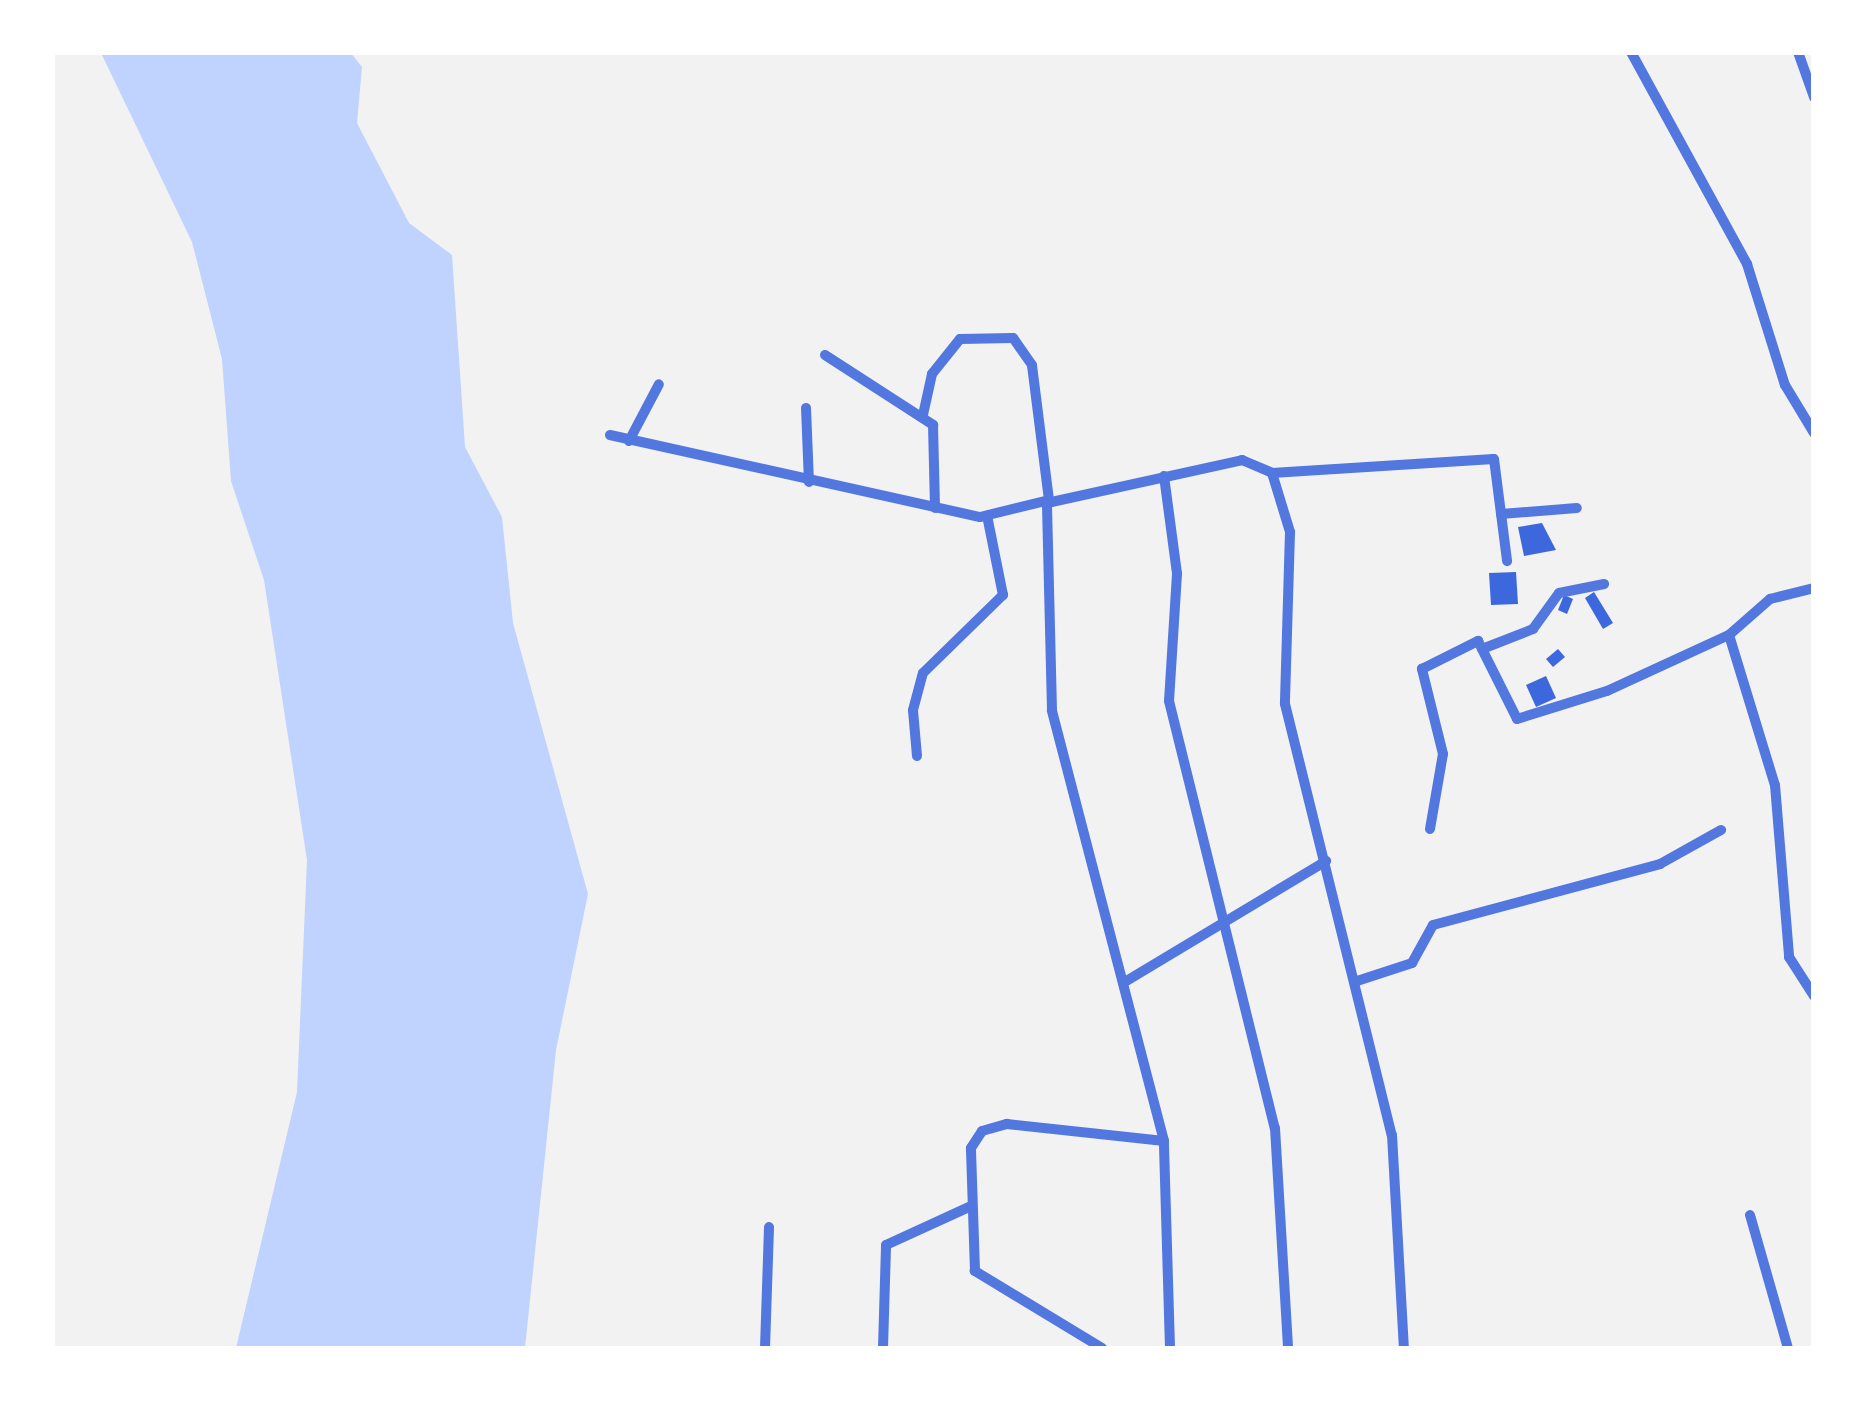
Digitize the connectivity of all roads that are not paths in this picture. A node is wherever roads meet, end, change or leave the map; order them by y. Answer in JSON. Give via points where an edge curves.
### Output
{"nodes":[{"id":1,"x":1631,"y":52,"type":"edge"},
{"id":2,"x":1798,"y":52,"type":"edge"},
{"id":3,"x":1814,"y":96,"type":"edge"},
{"id":4,"x":824,"y":355,"type":"dead end"},
{"id":5,"x":659,"y":384,"type":"dead end"},
{"id":6,"x":806,"y":408,"type":"dead end"},
{"id":7,"x":923,"y":415,"type":"junction"},
{"id":8,"x":1814,"y":433,"type":"edge"},
{"id":9,"x":610,"y":435,"type":"dead end"},
{"id":10,"x":630,"y":441,"type":"junction"},
{"id":11,"x":1272,"y":473,"type":"junction"},
{"id":12,"x":1164,"y":476,"type":"junction"},
{"id":13,"x":809,"y":482,"type":"junction"},
{"id":14,"x":1050,"y":498,"type":"junction"},
{"id":15,"x":935,"y":508,"type":"junction"},
{"id":16,"x":1577,"y":508,"type":"dead end"},
{"id":17,"x":1502,"y":514,"type":"junction"},
{"id":18,"x":987,"y":516,"type":"junction"},
{"id":19,"x":1507,"y":562,"type":"dead end"},
{"id":20,"x":1604,"y":584,"type":"dead end"},
{"id":21,"x":1814,"y":588,"type":"edge"},
{"id":22,"x":1730,"y":635,"type":"junction"},
{"id":23,"x":1482,"y":649,"type":"junction"},
{"id":24,"x":917,"y":756,"type":"dead end"},
{"id":25,"x":1430,"y":829,"type":"dead end"},
{"id":26,"x":1721,"y":830,"type":"dead end"},
{"id":27,"x":1326,"y":861,"type":"junction"},
{"id":28,"x":1228,"y":924,"type":"junction"},
{"id":29,"x":1356,"y":981,"type":"junction"},
{"id":30,"x":1123,"y":983,"type":"junction"},
{"id":31,"x":1814,"y":996,"type":"edge"},
{"id":32,"x":1164,"y":1141,"type":"junction"},
{"id":33,"x":970,"y":1206,"type":"junction"},
{"id":34,"x":1750,"y":1215,"type":"dead end"},
{"id":35,"x":769,"y":1227,"type":"dead end"},
{"id":36,"x":765,"y":1348,"type":"edge"},
{"id":37,"x":882,"y":1348,"type":"edge"},
{"id":38,"x":1102,"y":1348,"type":"edge"},
{"id":39,"x":1170,"y":1348,"type":"edge"},
{"id":40,"x":1288,"y":1348,"type":"edge"},
{"id":41,"x":1404,"y":1348,"type":"edge"},
{"id":42,"x":1788,"y":1348,"type":"edge"}],
"edges":[{"from":1,"to":8,"type":"street","via":[[1746,264],[1785,385]]},
{"from":2,"to":3,"type":"street"},
{"from":4,"to":7,"type":"street"},
{"from":5,"to":10,"type":"street"},
{"from":6,"to":13,"type":"street"},
{"from":7,"to":14,"type":"street","via":[[932,374],[960,339],[1013,338],[1032,365]]},
{"from":7,"to":15,"type":"street","via":[[936,434]]},
{"from":9,"to":10,"type":"street"},
{"from":10,"to":13,"type":"street"},
{"from":11,"to":12,"type":"street","via":[[1242,460]]},
{"from":11,"to":17,"type":"street","via":[[1492,459]]},
{"from":11,"to":27,"type":"street","via":[[1292,550],[1284,697]]},
{"from":12,"to":14,"type":"street"},
{"from":12,"to":28,"type":"street","via":[[1177,574],[1170,701]]},
{"from":13,"to":15,"type":"street"},
{"from":14,"to":18,"type":"street"},
{"from":14,"to":30,"type":"street","via":[[1053,718]]},
{"from":15,"to":18,"type":"street"},
{"from":16,"to":17,"type":"street"},
{"from":17,"to":19,"type":"street"},
{"from":18,"to":24,"type":"street","via":[[1002,596],[923,674],[913,710]]},
{"from":20,"to":23,"type":"street","via":[[1558,594],[1533,629]]},
{"from":21,"to":22,"type":"street","via":[[1770,599]]},
{"from":22,"to":23,"type":"street","via":[[1517,719]]},
{"from":22,"to":31,"type":"street","via":[[1774,786],[1789,957]]},
{"from":23,"to":25,"type":"street","via":[[1475,640],[1422,669],[1443,754]]},
{"from":26,"to":29,"type":"street","via":[[1660,864],[1438,923],[1412,963]]},
{"from":27,"to":28,"type":"street"},
{"from":27,"to":29,"type":"street"},
{"from":28,"to":30,"type":"street"},
{"from":28,"to":40,"type":"street","via":[[1276,1128]]},
{"from":29,"to":41,"type":"street","via":[[1399,1182]]},
{"from":30,"to":32,"type":"street"},
{"from":32,"to":33,"type":"street","via":[[1007,1124],[982,1131],[971,1148]]},
{"from":32,"to":39,"type":"street"},
{"from":33,"to":37,"type":"street","via":[[886,1244]]},
{"from":33,"to":38,"type":"street","via":[[980,1277]]},
{"from":34,"to":42,"type":"street"},
{"from":35,"to":36,"type":"street"}]}
